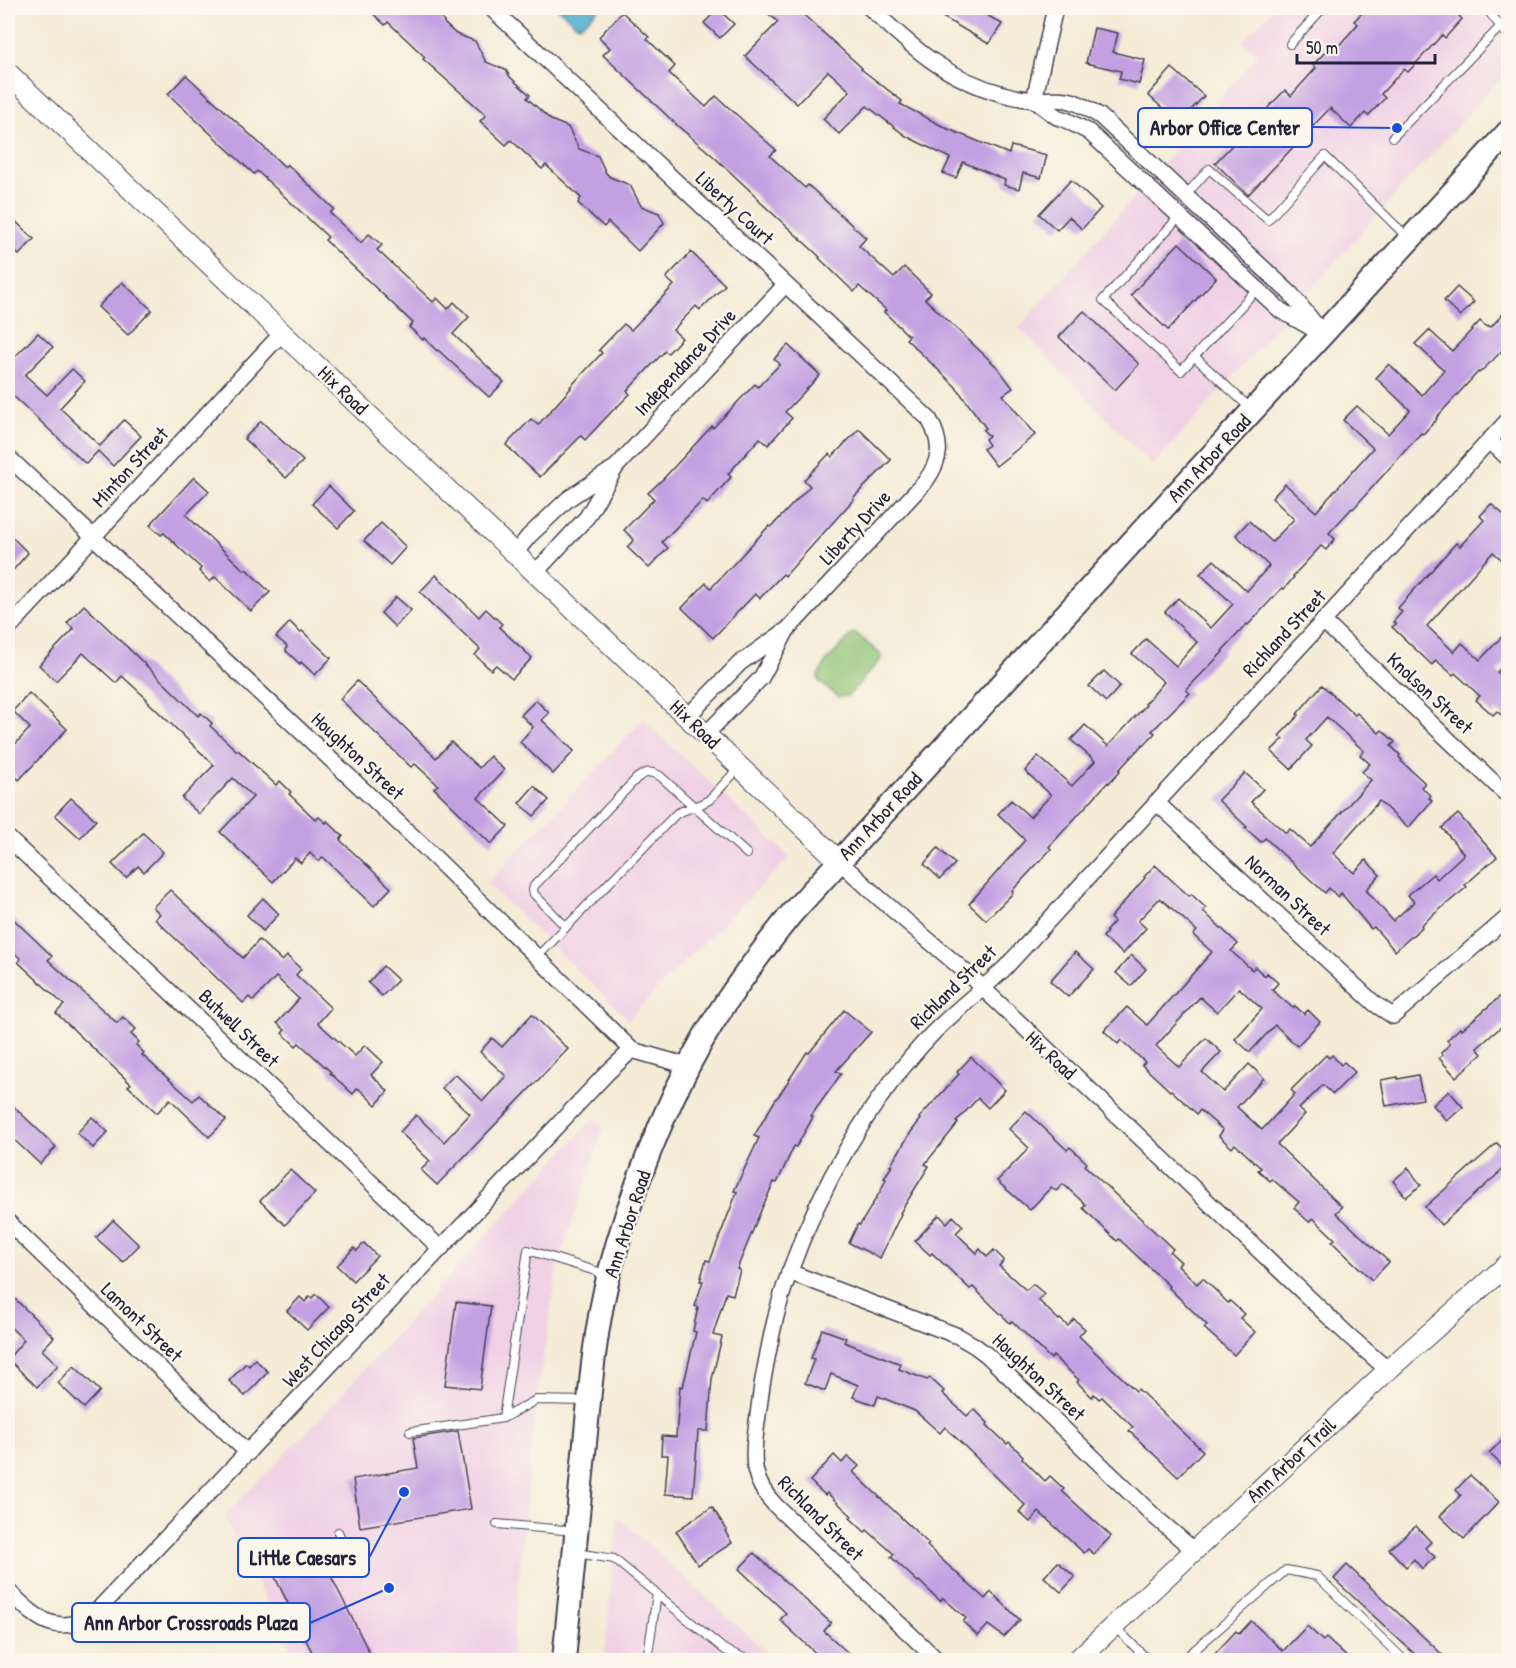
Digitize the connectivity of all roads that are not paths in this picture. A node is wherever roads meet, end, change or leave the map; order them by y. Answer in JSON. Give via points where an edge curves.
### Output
{"nodes":[{"id":1,"x":491,"y":8,"type":"edge"},
{"id":2,"x":870,"y":8,"type":"edge"},
{"id":3,"x":1055,"y":8,"type":"edge"},
{"id":4,"x":1323,"y":8,"type":"edge"},
{"id":5,"x":1486,"y":8,"type":"edge"},
{"id":6,"x":1501,"y":26,"type":"junction"},
{"id":7,"x":1509,"y":36,"type":"edge"},
{"id":8,"x":1290,"y":44,"type":"dead end"},
{"id":9,"x":8,"y":73,"type":"edge"},
{"id":10,"x":1034,"y":100,"type":"junction"},
{"id":11,"x":1509,"y":132,"type":"edge"},
{"id":12,"x":1393,"y":138,"type":"dead end"},
{"id":13,"x":1185,"y":196,"type":"junction"},
{"id":14,"x":1175,"y":213,"type":"junction"},
{"id":15,"x":1410,"y":240,"type":"junction"},
{"id":16,"x":1272,"y":277,"type":"junction"},
{"id":17,"x":785,"y":285,"type":"junction"},
{"id":18,"x":1258,"y":290,"type":"junction"},
{"id":19,"x":282,"y":333,"type":"junction"},
{"id":20,"x":1323,"y":334,"type":"junction"},
{"id":21,"x":1195,"y":357,"type":"junction"},
{"id":22,"x":1253,"y":410,"type":"junction"},
{"id":23,"x":1509,"y":420,"type":"edge"},
{"id":24,"x":1490,"y":440,"type":"junction"},
{"id":25,"x":939,"y":446,"type":"joint"},
{"id":26,"x":8,"y":457,"type":"edge"},
{"id":27,"x":1509,"y":458,"type":"edge"},
{"id":28,"x":616,"y":467,"type":"junction"},
{"id":29,"x":93,"y":538,"type":"junction"},
{"id":30,"x":514,"y":553,"type":"junction"},
{"id":31,"x":535,"y":573,"type":"junction"},
{"id":32,"x":1323,"y":621,"type":"junction"},
{"id":33,"x":8,"y":628,"type":"edge"},
{"id":34,"x":788,"y":629,"type":"junction"},
{"id":35,"x":687,"y":717,"type":"junction"},
{"id":36,"x":706,"y":734,"type":"junction"},
{"id":37,"x":740,"y":767,"type":"junction"},
{"id":38,"x":1509,"y":796,"type":"edge"},
{"id":39,"x":1156,"y":802,"type":"junction"},
{"id":40,"x":694,"y":806,"type":"junction"},
{"id":41,"x":8,"y":838,"type":"edge"},
{"id":42,"x":747,"y":854,"type":"dead end"},
{"id":43,"x":839,"y":861,"type":"junction"},
{"id":44,"x":1509,"y":917,"type":"edge"},
{"id":45,"x":566,"y":927,"type":"junction"},
{"id":46,"x":537,"y":957,"type":"junction"},
{"id":47,"x":982,"y":989,"type":"junction"},
{"id":48,"x":632,"y":1050,"type":"junction"},
{"id":49,"x":688,"y":1066,"type":"junction"},
{"id":50,"x":8,"y":1221,"type":"edge"},
{"id":51,"x":441,"y":1250,"type":"junction"},
{"id":52,"x":1509,"y":1264,"type":"edge"},
{"id":53,"x":789,"y":1272,"type":"junction"},
{"id":54,"x":609,"y":1275,"type":"junction"},
{"id":55,"x":1388,"y":1370,"type":"junction"},
{"id":56,"x":588,"y":1401,"type":"junction"},
{"id":57,"x":503,"y":1418,"type":"junction"},
{"id":58,"x":410,"y":1432,"type":"dead end"},
{"id":59,"x":248,"y":1453,"type":"junction"},
{"id":60,"x":497,"y":1524,"type":"dead end"},
{"id":61,"x":338,"y":1532,"type":"dead end"},
{"id":62,"x":575,"y":1542,"type":"junction"},
{"id":63,"x":1195,"y":1551,"type":"junction"},
{"id":64,"x":348,"y":1552,"type":"dead end"},
{"id":65,"x":8,"y":1591,"type":"edge"},
{"id":66,"x":657,"y":1594,"type":"junction"},
{"id":67,"x":1114,"y":1626,"type":"junction"},
{"id":68,"x":564,"y":1660,"type":"edge"},
{"id":69,"x":647,"y":1660,"type":"edge"},
{"id":70,"x":749,"y":1660,"type":"edge"},
{"id":71,"x":937,"y":1660,"type":"edge"},
{"id":72,"x":1077,"y":1660,"type":"edge"},
{"id":73,"x":1148,"y":1660,"type":"edge"},
{"id":74,"x":1183,"y":1660,"type":"edge"},
{"id":75,"x":1404,"y":1660,"type":"edge"}],
"edges":[{"from":1,"to":17,"type":"street","name":"Liberty Court"},
{"from":2,"to":10,"type":"street","via":[[933,63],[1004,95]]},
{"from":3,"to":10,"type":"street"},
{"from":4,"to":8,"type":"lane"},
{"from":5,"to":6,"type":"lane"},
{"from":6,"to":7,"type":"lane"},
{"from":6,"to":12,"type":"lane"},
{"from":9,"to":19,"type":"street","name":"Hix Road"},
{"from":10,"to":13,"type":"street","via":[[1065,99],[1100,116]]},
{"from":10,"to":14,"type":"street","via":[[1057,117],[1089,132]]},
{"from":11,"to":15,"type":"main road","name":"Ann Arbor Road"},
{"from":13,"to":14,"type":"street"},
{"from":13,"to":15,"type":"lane","via":[[1209,169],[1268,220],[1325,156]]},
{"from":13,"to":16,"type":"street"},
{"from":14,"to":18,"type":"street"},
{"from":14,"to":21,"type":"lane","via":[[1103,300],[1181,371]]},
{"from":15,"to":20,"type":"main road","name":"Ann Arbor Road"},
{"from":16,"to":18,"type":"street"},
{"from":16,"to":20,"type":"street"},
{"from":17,"to":25,"type":"street","name":"Liberty Court","via":[[929,419]]},
{"from":17,"to":28,"type":"street","name":"Independance Drive"},
{"from":18,"to":20,"type":"street","via":[[1280,310]]},
{"from":18,"to":21,"type":"lane"},
{"from":19,"to":29,"type":"street","name":"Minton Street"},
{"from":19,"to":30,"type":"street","name":"Hix Road"},
{"from":20,"to":22,"type":"main road","name":"Ann Arbor Road"},
{"from":21,"to":22,"type":"lane"},
{"from":22,"to":43,"type":"main road","name":"Ann Arbor Road"},
{"from":23,"to":24,"type":"street","name":"Richland Street"},
{"from":24,"to":27,"type":"street"},
{"from":24,"to":32,"type":"street","name":"Richland Street"},
{"from":25,"to":34,"type":"street","name":"Liberty Drive","via":[[934,470],[925,482]]},
{"from":26,"to":29,"type":"street","name":"Houghton Street"},
{"from":28,"to":30,"type":"street","via":[[568,499]]},
{"from":28,"to":31,"type":"street","via":[[587,517]]},
{"from":29,"to":33,"type":"street","name":"Minton Street"},
{"from":29,"to":46,"type":"street","name":"Houghton Street"},
{"from":30,"to":31,"type":"street","name":"Hix Road"},
{"from":31,"to":35,"type":"street","name":"Hix Road"},
{"from":32,"to":38,"type":"street","name":"Knolson Street"},
{"from":32,"to":39,"type":"street","name":"Richland Street"},
{"from":34,"to":35,"type":"street","via":[[740,663]]},
{"from":34,"to":36,"type":"street","via":[[760,678]]},
{"from":35,"to":36,"type":"street","name":"Hix Road"},
{"from":36,"to":37,"type":"street","name":"Hix Road"},
{"from":37,"to":40,"type":"lane","via":[[709,800]]},
{"from":37,"to":43,"type":"street","name":"Hix Road"},
{"from":39,"to":44,"type":"street","name":"Norman Street","via":[[1375,1004],[1393,1016]]},
{"from":39,"to":47,"type":"street","name":"Richland Street"},
{"from":40,"to":42,"type":"lane"},
{"from":40,"to":45,"type":"lane","via":[[677,813]]},
{"from":40,"to":45,"type":"lane","via":[[654,772],[637,778],[532,890]]},
{"from":41,"to":51,"type":"street","name":"Butwell Street"},
{"from":43,"to":47,"type":"street","name":"Hix Road"},
{"from":43,"to":49,"type":"main road","name":"Ann Arbor Road","via":[[758,956]]},
{"from":45,"to":46,"type":"lane"},
{"from":46,"to":48,"type":"street","name":"Houghton Street"},
{"from":47,"to":53,"type":"street","name":"Richland Street","via":[[930,1037],[871,1111],[826,1188]]},
{"from":47,"to":55,"type":"street","name":"Hix Road"},
{"from":48,"to":49,"type":"street","name":"Houghton Street"},
{"from":48,"to":51,"type":"street","name":"West Chicago Street"},
{"from":49,"to":54,"type":"main road","name":"Ann Arbor Road","via":[[659,1127]]},
{"from":50,"to":59,"type":"street","name":"Lamont Street"},
{"from":51,"to":59,"type":"street","name":"West Chicago Street"},
{"from":52,"to":55,"type":"street","name":"Ann Arbor Trail"},
{"from":53,"to":63,"type":"street","name":"Houghton Street","via":[[958,1336],[975,1346]]},
{"from":53,"to":71,"type":"street","name":"Richland Street","via":[[759,1402],[753,1454],[759,1484],[775,1505]]},
{"from":54,"to":56,"type":"main road","name":"Ann Arbor Road"},
{"from":54,"to":57,"type":"lane","via":[[528,1250]]},
{"from":55,"to":63,"type":"street","name":"Ann Arbor Trail"},
{"from":56,"to":57,"type":"lane","via":[[536,1400]]},
{"from":56,"to":62,"type":"main road","name":"Ann Arbor Road"},
{"from":57,"to":58,"type":"lane"},
{"from":59,"to":65,"type":"street","name":"West Chicago Street","via":[[81,1623],[62,1626],[44,1622]]},
{"from":60,"to":62,"type":"lane"},
{"from":61,"to":64,"type":"lane"},
{"from":62,"to":66,"type":"lane","via":[[614,1558]]},
{"from":62,"to":68,"type":"main road","name":"Ann Arbor Road"},
{"from":63,"to":67,"type":"street","name":"Ann Arbor Trail"},
{"from":66,"to":69,"type":"lane"},
{"from":66,"to":70,"type":"lane","via":[[725,1650]]},
{"from":67,"to":72,"type":"street","name":"Ann Arbor Trail"},
{"from":67,"to":73,"type":"lane"},
{"from":74,"to":75,"type":"lane","via":[[1286,1570],[1317,1576]]}]}
